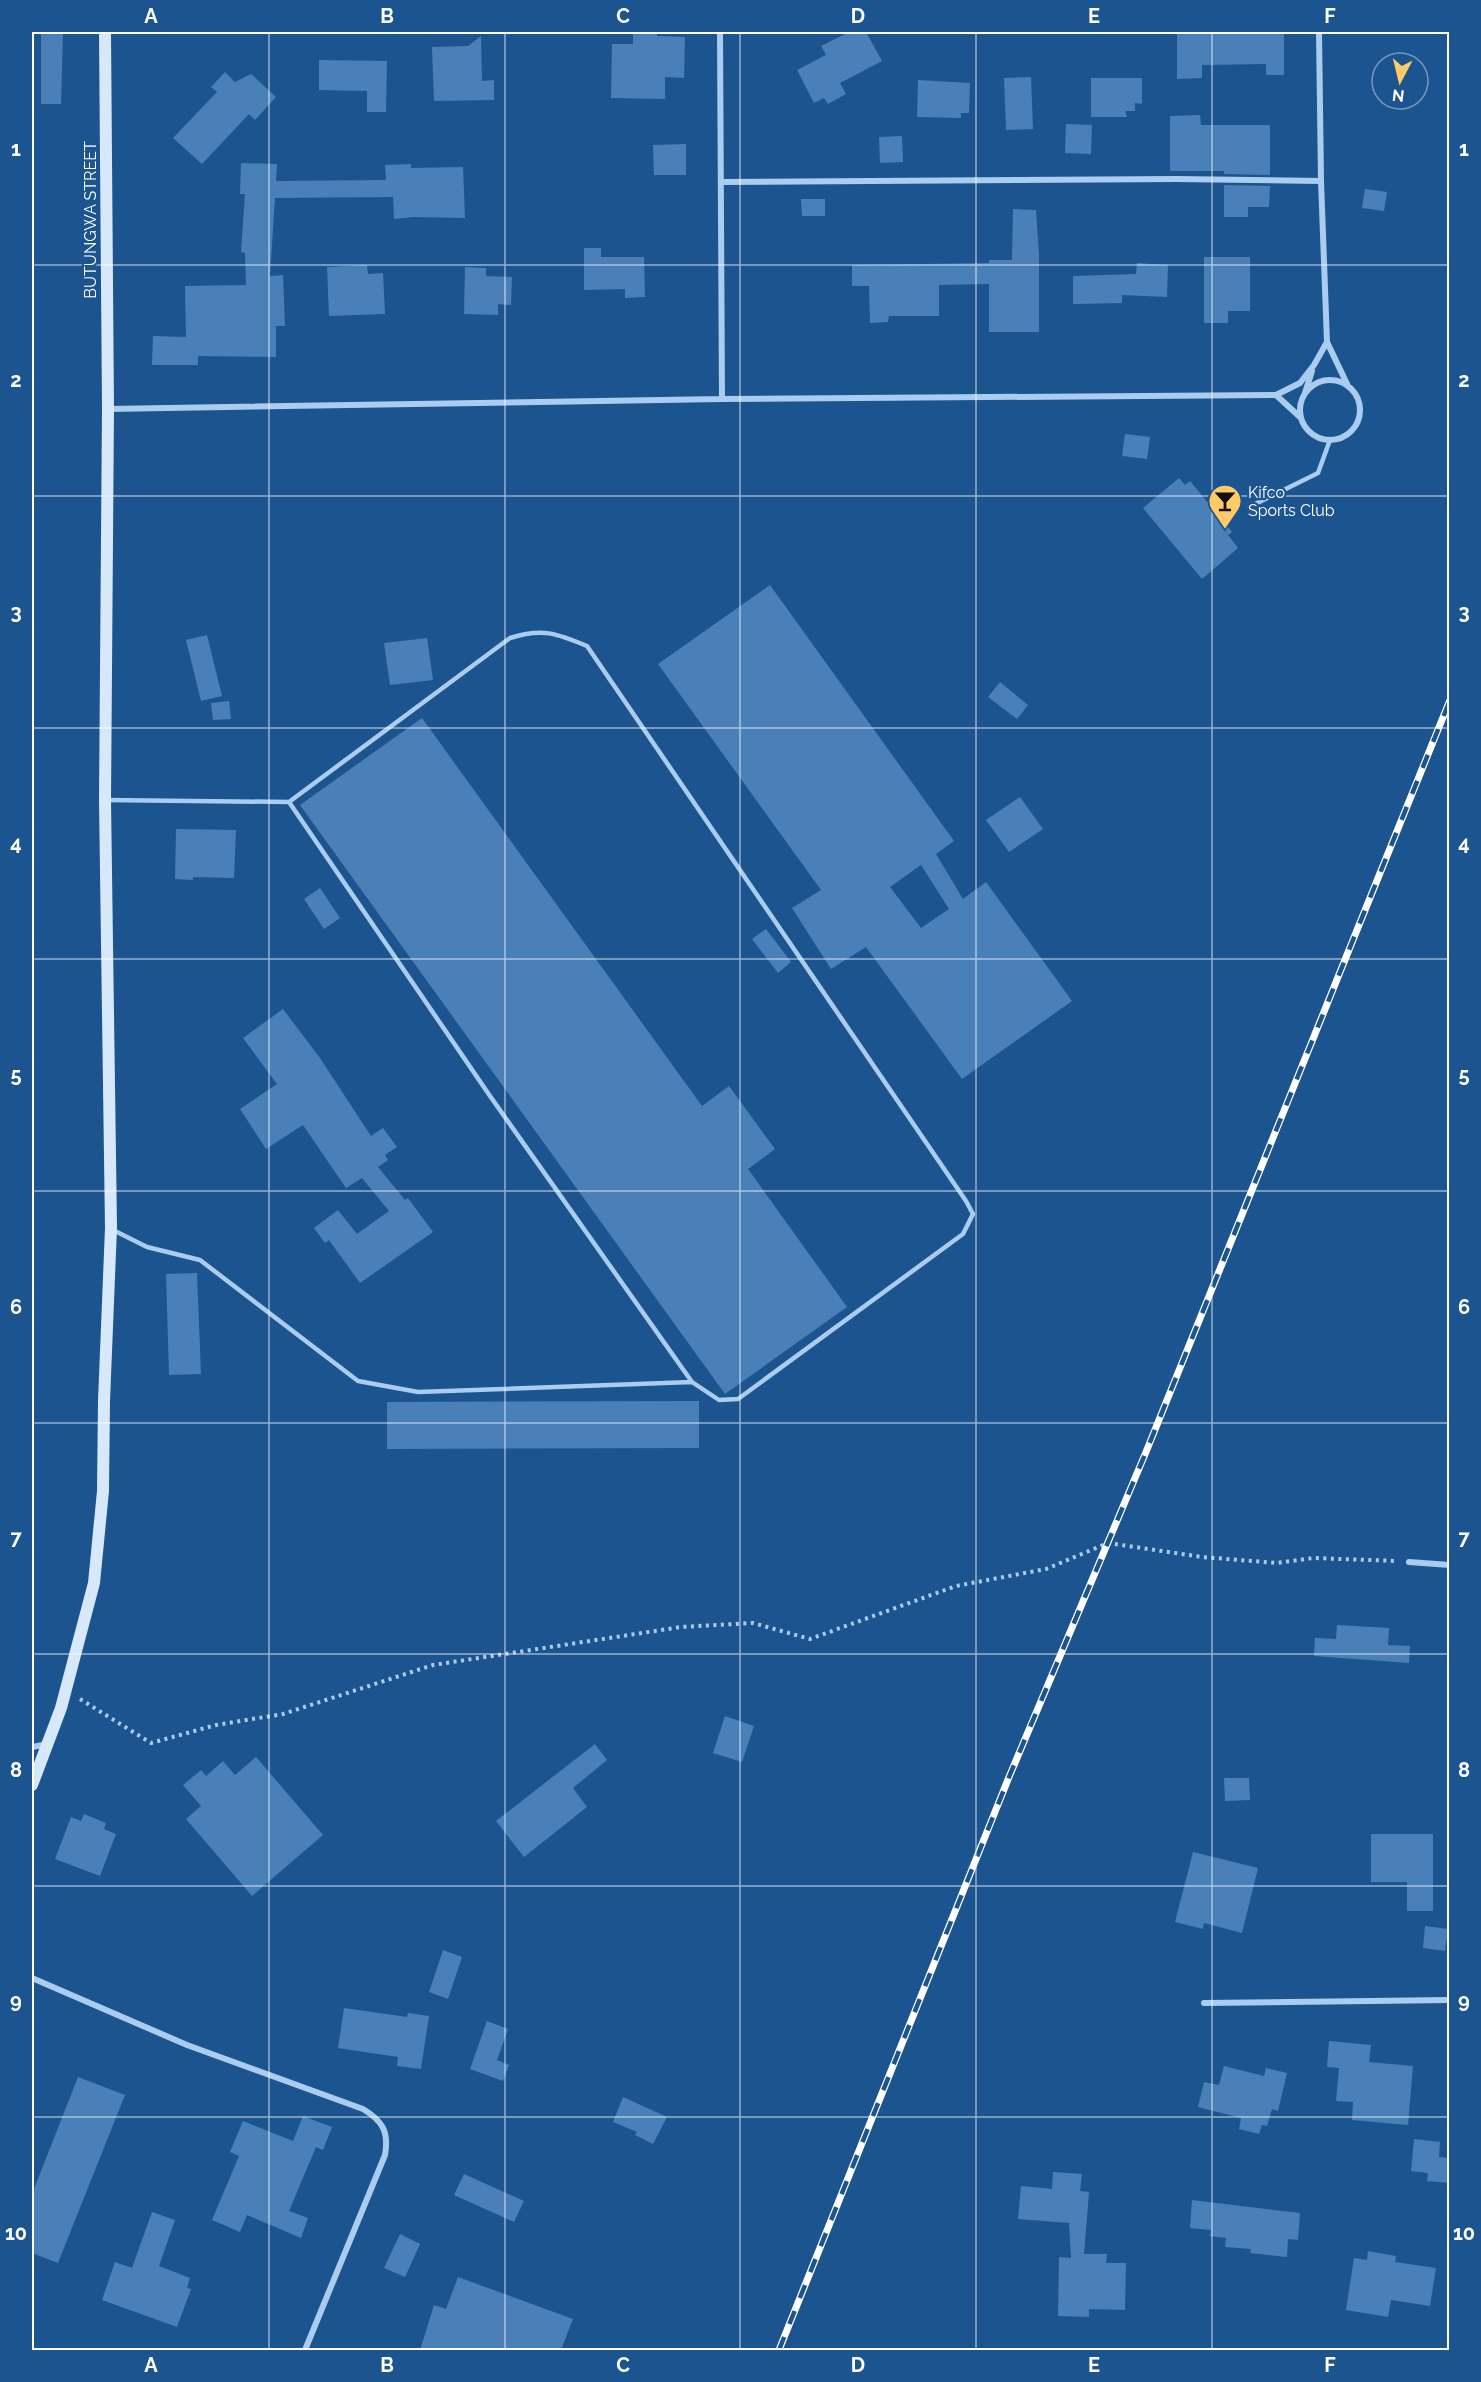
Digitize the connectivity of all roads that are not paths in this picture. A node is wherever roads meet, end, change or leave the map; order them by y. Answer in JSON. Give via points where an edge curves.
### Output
{"nodes":[{"id":1,"x":105,"y":32,"type":"edge"},
{"id":2,"x":720,"y":32,"type":"edge"},
{"id":3,"x":1319,"y":32,"type":"edge"},
{"id":4,"x":1321,"y":181,"type":"junction"},
{"id":5,"x":721,"y":182,"type":"junction"},
{"id":6,"x":1327,"y":342,"type":"junction"},
{"id":7,"x":1314,"y":365,"type":"junction"},
{"id":8,"x":1348,"y":386,"type":"junction"},
{"id":9,"x":1276,"y":395,"type":"junction"},
{"id":10,"x":722,"y":399,"type":"junction"},
{"id":11,"x":1303,"y":399,"type":"junction"},
{"id":12,"x":108,"y":409,"type":"junction"},
{"id":13,"x":1302,"y":418,"type":"junction"},
{"id":14,"x":1330,"y":440,"type":"junction"},
{"id":15,"x":1249,"y":507,"type":"dead end"},
{"id":16,"x":105,"y":800,"type":"junction"},
{"id":17,"x":289,"y":802,"type":"junction"},
{"id":18,"x":111,"y":1228,"type":"junction"},
{"id":19,"x":692,"y":1382,"type":"junction"},
{"id":20,"x":1409,"y":1562,"type":"road end"},
{"id":21,"x":1449,"y":1565,"type":"edge"},
{"id":22,"x":48,"y":1744,"type":"junction"},
{"id":23,"x":32,"y":1747,"type":"edge"},
{"id":24,"x":32,"y":1785,"type":"edge"},
{"id":25,"x":32,"y":1978,"type":"edge"},
{"id":26,"x":1449,"y":2000,"type":"edge"},
{"id":27,"x":1204,"y":2003,"type":"dead end"},
{"id":28,"x":305,"y":2350,"type":"edge"}],
"edges":[{"from":1,"to":12,"type":"main road","name":"BUTUNGWA STREET"},
{"from":2,"to":5,"type":"street"},
{"from":3,"to":4,"type":"street"},
{"from":4,"to":5,"type":"street"},
{"from":4,"to":6,"type":"street"},
{"from":5,"to":10,"type":"street"},
{"from":6,"to":7,"type":"street"},
{"from":6,"to":8,"type":"street"},
{"from":7,"to":9,"type":"street","via":[[1300,383]]},
{"from":7,"to":11,"type":"street"},
{"from":8,"to":11,"type":"street","via":[[1323,381],[1314,385]]},
{"from":8,"to":14,"type":"street","via":[[1358,401],[1358,419],[1347,435]]},
{"from":9,"to":10,"type":"street"},
{"from":9,"to":13,"type":"street"},
{"from":10,"to":12,"type":"street"},
{"from":11,"to":13,"type":"street"},
{"from":12,"to":16,"type":"main road","name":"BUTUNGWA STREET"},
{"from":13,"to":14,"type":"street","via":[[1312,434]]},
{"from":14,"to":15,"type":"lane","via":[[1318,473]]},
{"from":16,"to":17,"type":"lane"},
{"from":16,"to":18,"type":"main road","name":"BUTUNGWA STREET"},
{"from":17,"to":19,"type":"lane"},
{"from":17,"to":19,"type":"lane","via":[[510,638],[531,631],[556,633],[587,646],[973,1214],[963,1234],[738,1399],[719,1400]]},
{"from":18,"to":19,"type":"lane","via":[[147,1248],[200,1260],[358,1381],[418,1392]]},
{"from":18,"to":22,"type":"main road","name":"BUTUNGWA STREET","via":[[103,1491],[94,1583]]},
{"from":20,"to":21,"type":"street"},
{"from":22,"to":23,"type":"street"},
{"from":22,"to":24,"type":"main road","name":"BUTUNGWA STREET"},
{"from":25,"to":28,"type":"street","via":[[187,2045],[363,2109],[382,2125],[388,2140],[385,2155]]},
{"from":26,"to":27,"type":"street"}]}
